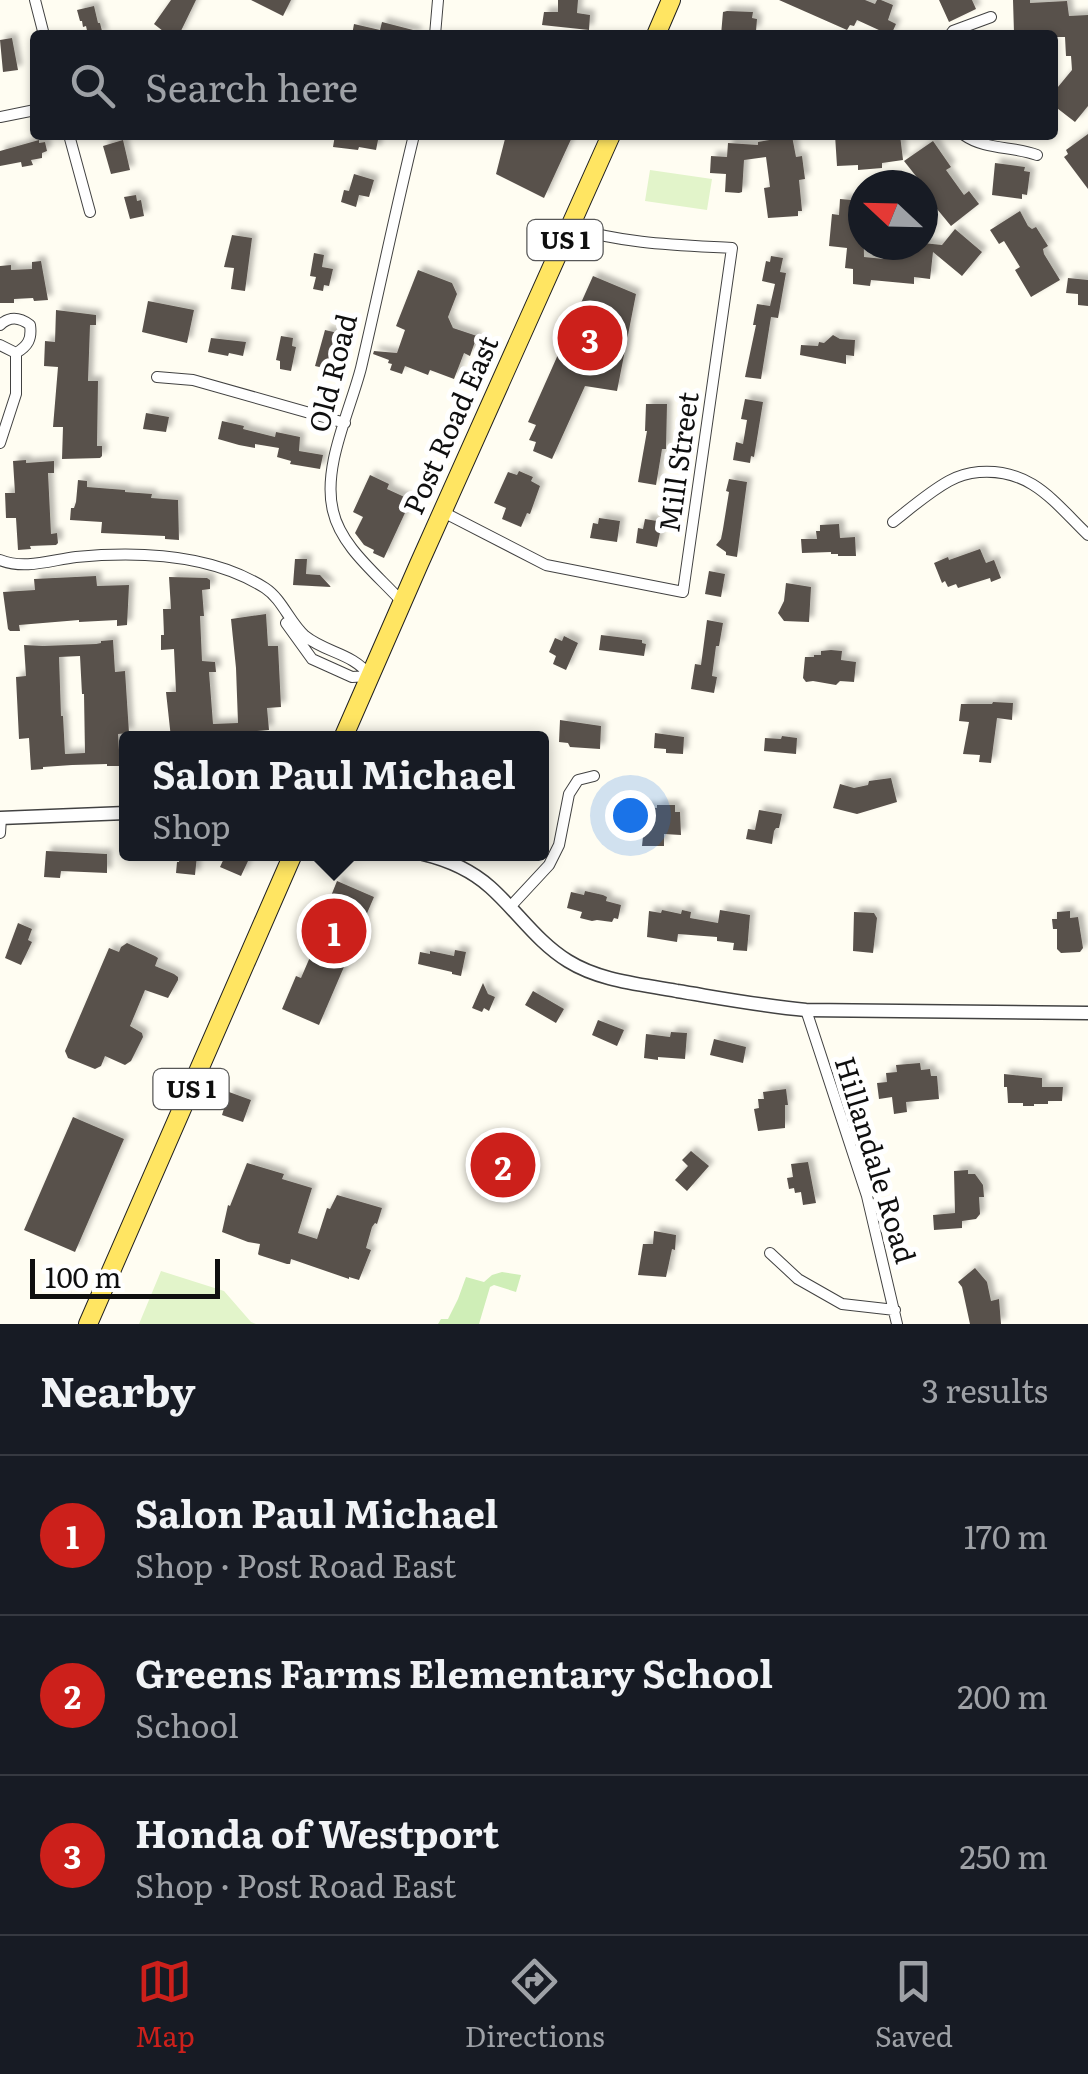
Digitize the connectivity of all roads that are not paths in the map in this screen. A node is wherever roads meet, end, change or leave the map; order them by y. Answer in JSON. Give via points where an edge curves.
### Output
{"nodes":[{"id":1,"x":35,"y":0,"type":"edge"},
{"id":2,"x":438,"y":0,"type":"edge"},
{"id":3,"x":671,"y":0,"type":"edge"},
{"id":4,"x":991,"y":17,"type":"dead end"},
{"id":5,"x":43,"y":30,"type":"edge"},
{"id":6,"x":435,"y":30,"type":"edge"},
{"id":7,"x":658,"y":30,"type":"edge"},
{"id":8,"x":957,"y":30,"type":"edge"},
{"id":9,"x":30,"y":111,"type":"edge"},
{"id":10,"x":0,"y":117,"type":"edge"},
{"id":11,"x":71,"y":140,"type":"edge"},
{"id":12,"x":413,"y":140,"type":"edge"},
{"id":13,"x":609,"y":140,"type":"edge"},
{"id":14,"x":971,"y":140,"type":"edge"},
{"id":15,"x":1037,"y":155,"type":"dead end"},
{"id":16,"x":90,"y":212,"type":"dead end"},
{"id":17,"x":571,"y":226,"type":"junction"},
{"id":18,"x":0,"y":325,"type":"edge"},
{"id":19,"x":0,"y":345,"type":"edge"},
{"id":20,"x":16,"y":353,"type":"junction"},
{"id":21,"x":157,"y":377,"type":"dead end"},
{"id":22,"x":345,"y":423,"type":"junction"},
{"id":23,"x":0,"y":443,"type":"edge"},
{"id":24,"x":443,"y":512,"type":"junction"},
{"id":25,"x":892,"y":522,"type":"dead end"},
{"id":26,"x":1088,"y":536,"type":"edge"},
{"id":27,"x":0,"y":560,"type":"edge"},
{"id":28,"x":254,"y":584,"type":"junction"},
{"id":29,"x":402,"y":602,"type":"junction"},
{"id":30,"x":370,"y":676,"type":"junction"},
{"id":31,"x":346,"y":731,"type":"edge"},
{"id":32,"x":594,"y":776,"type":"dead end"},
{"id":33,"x":119,"y":813,"type":"edge"},
{"id":34,"x":0,"y":818,"type":"edge"},
{"id":35,"x":0,"y":833,"type":"edge"},
{"id":36,"x":289,"y":861,"type":"edge"},
{"id":37,"x":448,"y":861,"type":"edge"},
{"id":38,"x":510,"y":907,"type":"junction"},
{"id":39,"x":806,"y":1010,"type":"junction"},
{"id":40,"x":1088,"y":1012,"type":"edge"},
{"id":41,"x":770,"y":1253,"type":"dead end"},
{"id":42,"x":895,"y":1310,"type":"junction"},
{"id":43,"x":88,"y":1324,"type":"edge"},
{"id":44,"x":897,"y":1324,"type":"edge"}],
"edges":[{"from":1,"to":5,"type":"street"},
{"from":2,"to":6,"type":"street"},
{"from":3,"to":7,"type":"main road"},
{"from":4,"to":8,"type":"street"},
{"from":9,"to":10,"type":"street"},
{"from":11,"to":16,"type":"street"},
{"from":12,"to":22,"type":"street","name":"Old Road"},
{"from":13,"to":17,"type":"main road","name":"Post Road East","number":"US 1"},
{"from":14,"to":15,"type":"street"},
{"from":17,"to":24,"type":"main road","name":"Post Road East","number":"US 1"},
{"from":17,"to":24,"type":"street","name":"Mill Street","via":[[650,243],[732,248],[683,592],[546,565]]},
{"from":18,"to":20,"type":"street","via":[[21,318],[30,324],[29,343]]},
{"from":19,"to":20,"type":"street"},
{"from":20,"to":23,"type":"street","via":[[16,394]]},
{"from":21,"to":22,"type":"street","via":[[193,380]]},
{"from":22,"to":29,"type":"street","name":"Old Road","via":[[332,475],[333,514],[352,548]]},
{"from":24,"to":29,"type":"main road","name":"Post Road East","number":"US 1"},
{"from":25,"to":26,"type":"street","via":[[950,480],[988,472],[1030,482]]},
{"from":27,"to":28,"type":"street","via":[[156,555],[208,565]]},
{"from":28,"to":30,"type":"street","via":[[268,590],[304,635],[353,659]]},
{"from":28,"to":30,"type":"street","via":[[312,659],[350,676]]},
{"from":29,"to":30,"type":"main road","name":"Post Road East","number":"US 1"},
{"from":30,"to":31,"type":"main road","name":"Post Road East","number":"US 1"},
{"from":32,"to":38,"type":"street","via":[[578,780],[569,794],[559,846]]},
{"from":33,"to":34,"type":"street"},
{"from":34,"to":35,"type":"street"},
{"from":36,"to":43,"type":"main road","number":"US 1"},
{"from":37,"to":38,"type":"street"},
{"from":38,"to":39,"type":"street","via":[[549,948],[594,973]]},
{"from":39,"to":40,"type":"street"},
{"from":39,"to":42,"type":"street","name":"Hillandale Road","via":[[867,1196]]},
{"from":41,"to":42,"type":"street","via":[[798,1279],[842,1304]]},
{"from":42,"to":44,"type":"street","name":"Hillandale Road"}]}
